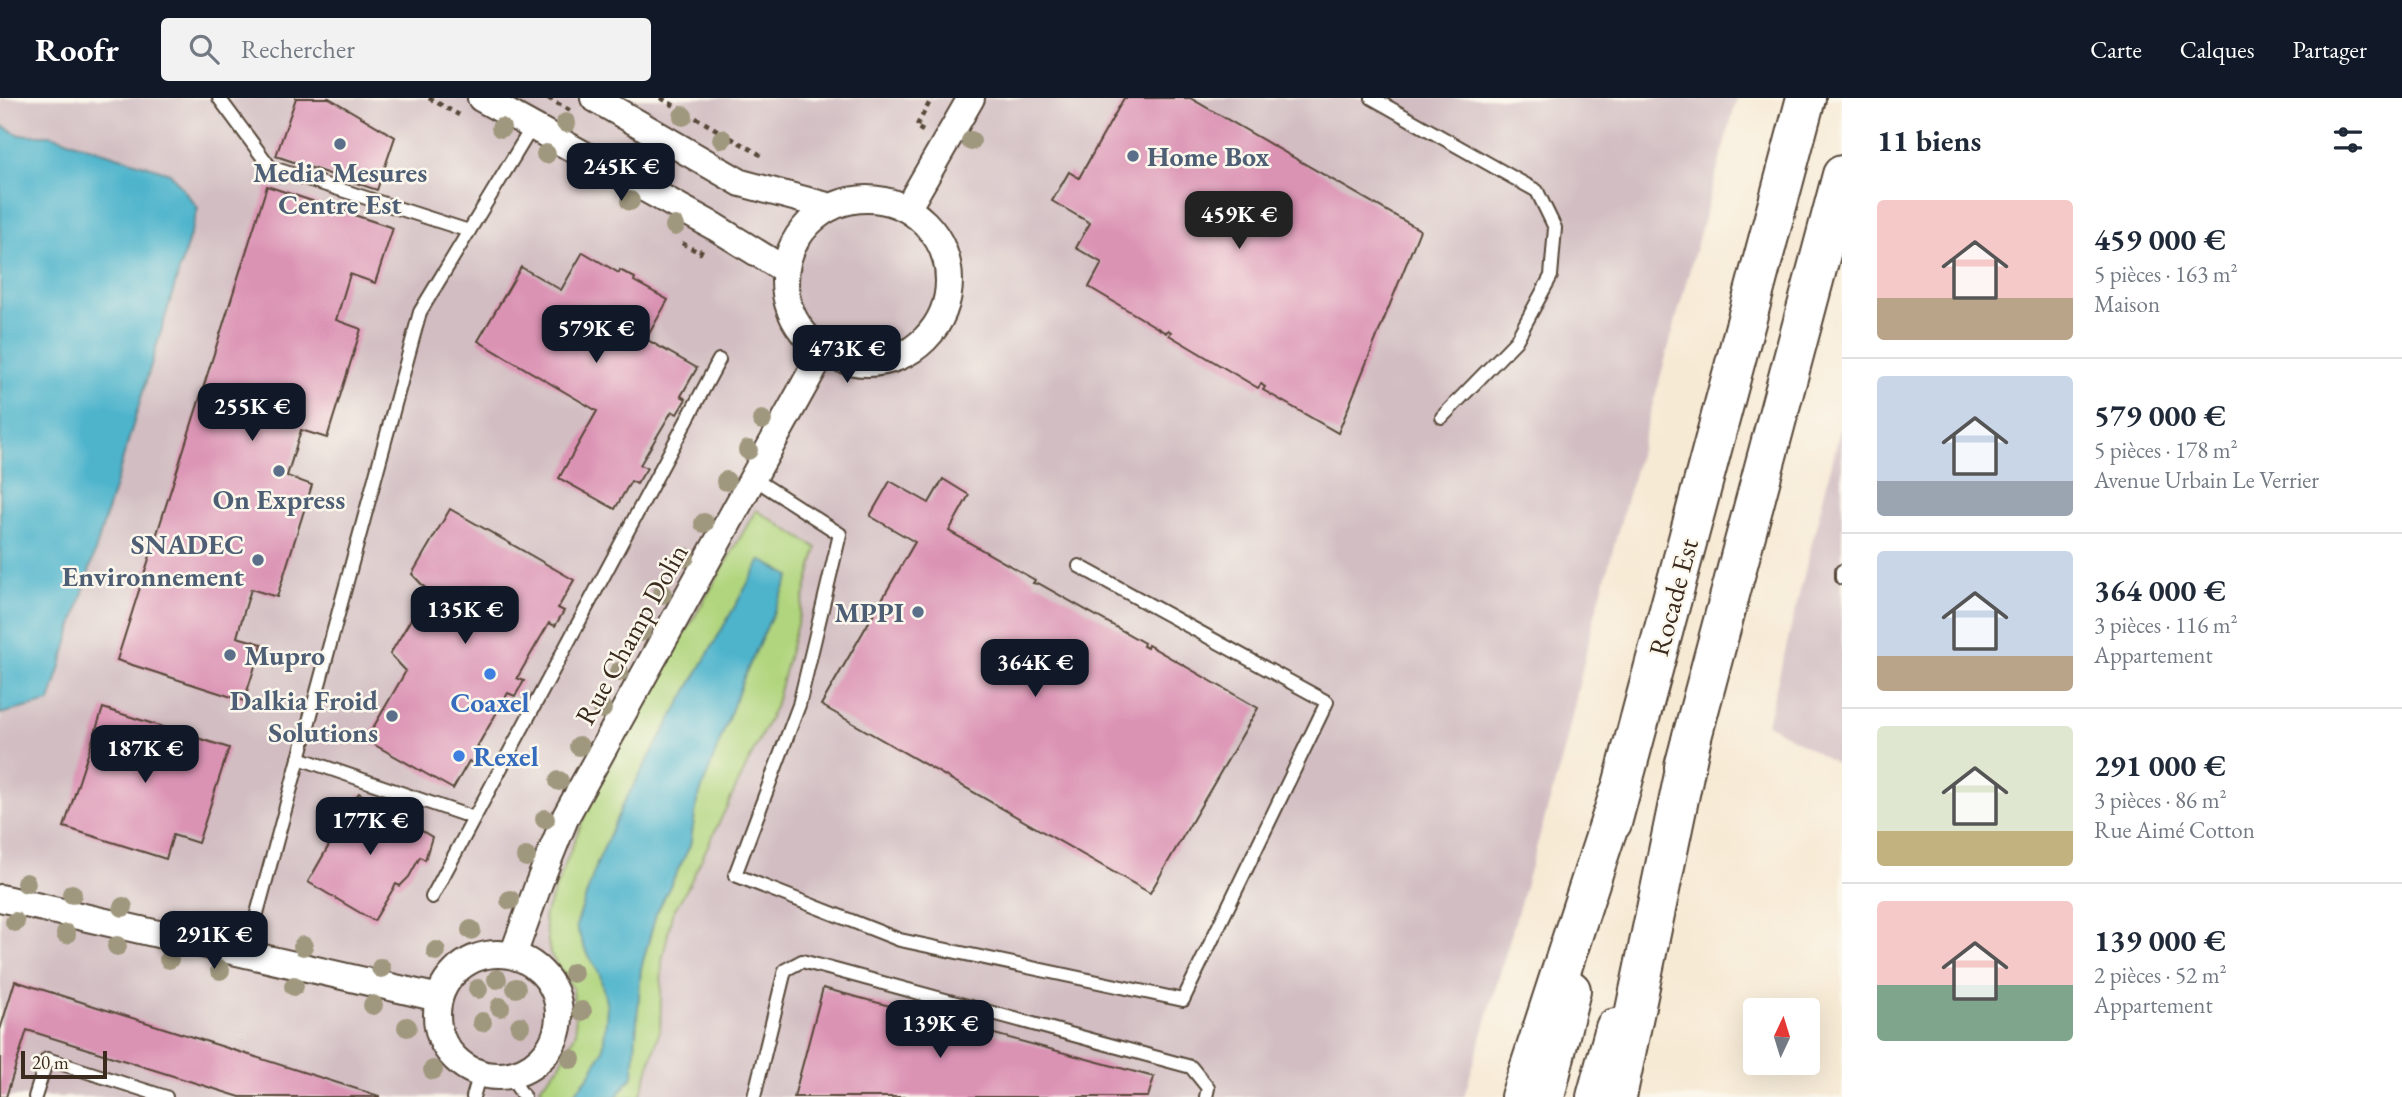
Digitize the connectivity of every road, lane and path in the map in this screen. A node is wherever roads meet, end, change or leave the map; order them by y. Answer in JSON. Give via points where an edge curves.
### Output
{"nodes":[{"id":1,"x":219,"y":98,"type":"edge"},
{"id":2,"x":481,"y":98,"type":"edge"},
{"id":3,"x":594,"y":98,"type":"edge"},
{"id":4,"x":971,"y":98,"type":"edge"},
{"id":5,"x":1372,"y":98,"type":"edge"},
{"id":6,"x":1806,"y":98,"type":"edge"},
{"id":7,"x":532,"y":127,"type":"junction"},
{"id":8,"x":1842,"y":175,"type":"edge"},
{"id":9,"x":831,"y":207,"type":"junction"},
{"id":10,"x":907,"y":209,"type":"junction"},
{"id":11,"x":469,"y":231,"type":"junction"},
{"id":12,"x":785,"y":270,"type":"junction"},
{"id":13,"x":822,"y":353,"type":"junction"},
{"id":14,"x":719,"y":360,"type":"dead end"},
{"id":15,"x":1442,"y":417,"type":"dead end"},
{"id":16,"x":753,"y":478,"type":"junction"},
{"id":17,"x":1079,"y":566,"type":"dead end"},
{"id":18,"x":1842,"y":571,"type":"edge"},
{"id":19,"x":1842,"y":578,"type":"edge"},
{"id":20,"x":1692,"y":736,"type":"junction"},
{"id":21,"x":299,"y":758,"type":"junction"},
{"id":22,"x":1620,"y":791,"type":"junction"},
{"id":23,"x":474,"y":818,"type":"junction"},
{"id":24,"x":432,"y":897,"type":"dead end"},
{"id":25,"x":0,"y":898,"type":"edge"},
{"id":26,"x":246,"y":954,"type":"junction"},
{"id":27,"x":513,"y":955,"type":"junction"},
{"id":28,"x":439,"y":999,"type":"junction"},
{"id":29,"x":476,"y":1085,"type":"edge"},
{"id":30,"x":517,"y":1086,"type":"edge"},
{"id":31,"x":35,"y":1097,"type":"edge"},
{"id":32,"x":166,"y":1097,"type":"edge"},
{"id":33,"x":754,"y":1097,"type":"edge"},
{"id":34,"x":1206,"y":1097,"type":"edge"},
{"id":35,"x":1520,"y":1097,"type":"edge"},
{"id":36,"x":1545,"y":1097,"type":"edge"},
{"id":37,"x":1596,"y":1097,"type":"edge"},
{"id":38,"x":1617,"y":1097,"type":"edge"}],
"edges":[{"from":1,"to":11,"type":"lane","via":[[270,167]]},
{"from":2,"to":7,"type":"street"},
{"from":3,"to":9,"type":"street","via":[[741,183]]},
{"from":4,"to":10,"type":"street"},
{"from":5,"to":15,"type":"lane","via":[[1537,191],[1555,228],[1551,276],[1516,341]]},
{"from":6,"to":22,"type":"highway","name":"Rocade Est"},
{"from":7,"to":11,"type":"lane"},
{"from":7,"to":12,"type":"street"},
{"from":8,"to":20,"type":"highway","name":"Rocade Est"},
{"from":9,"to":10,"type":"street","via":[[856,199],[882,200]]},
{"from":9,"to":12,"type":"street","via":[[809,222],[793,244]]},
{"from":10,"to":13,"type":"street","via":[[936,237],[950,274],[948,301],[937,325],[919,345],[896,359],[870,364]]},
{"from":11,"to":21,"type":"lane","via":[[419,312]]},
{"from":12,"to":13,"type":"street","via":[[792,317]]},
{"from":13,"to":16,"type":"street","name":"Rue Champ Dolin"},
{"from":14,"to":23,"type":"lane"},
{"from":16,"to":17,"type":"lane","via":[[840,534],[799,705],[735,875],[900,940],[1183,1000],[1327,702]]},
{"from":16,"to":27,"type":"street","name":"Rue Champ Dolin","via":[[566,816]]},
{"from":18,"to":19,"type":"lane"},
{"from":20,"to":37,"type":"highway","name":"Rocade Est"},
{"from":20,"to":38,"type":"highway"},
{"from":21,"to":23,"type":"lane"},
{"from":21,"to":26,"type":"lane"},
{"from":22,"to":35,"type":"highway"},
{"from":22,"to":36,"type":"highway","name":"Rocade Est"},
{"from":23,"to":24,"type":"lane"},
{"from":25,"to":26,"type":"street"},
{"from":26,"to":28,"type":"street"},
{"from":27,"to":28,"type":"street","via":[[475,957],[446,981]]},
{"from":27,"to":30,"type":"street","via":[[533,963],[548,978],[558,996],[561,1017],[546,1055]]},
{"from":28,"to":29,"type":"street","via":[[436,1019],[441,1040],[469,1070]]},
{"from":29,"to":30,"type":"street","via":[[489,1076]]},
{"from":31,"to":32,"type":"lane","via":[[47,1059]]},
{"from":33,"to":34,"type":"lane","via":[[785,970],[802,961],[1191,1067],[1208,1088]]}]}
